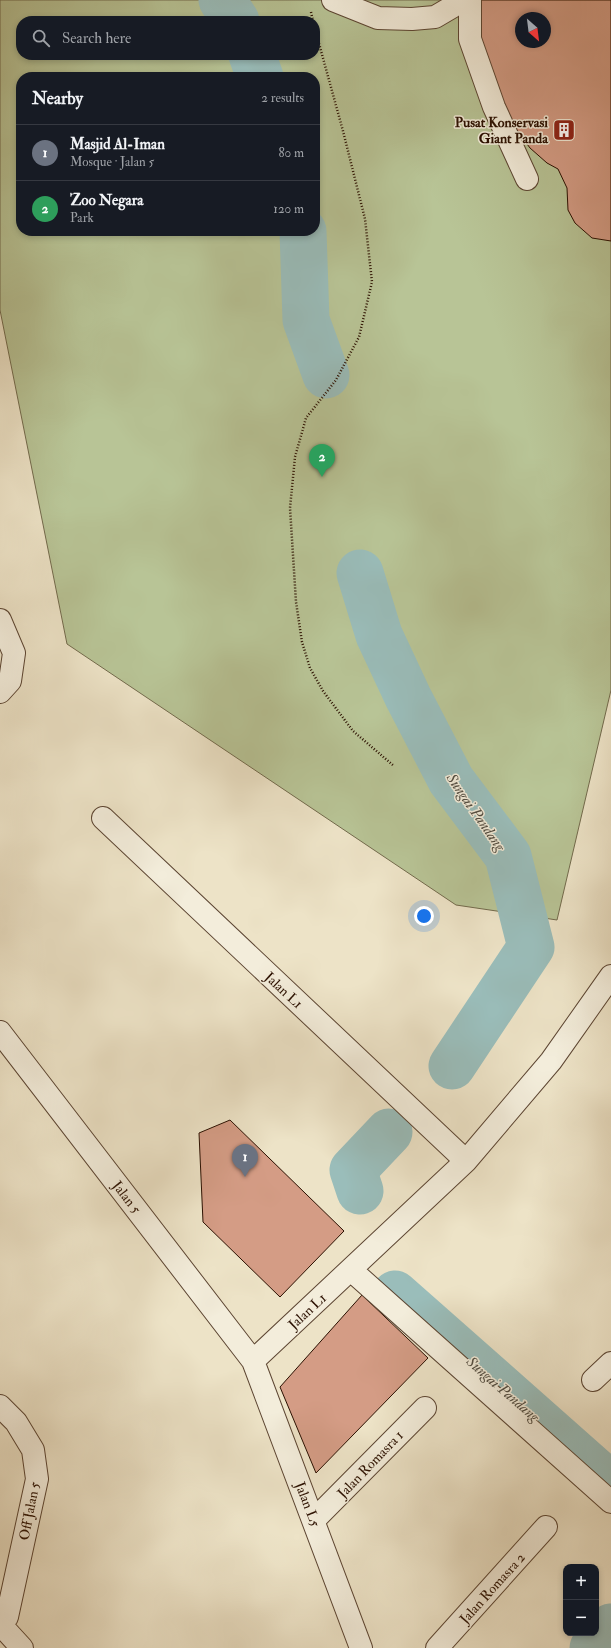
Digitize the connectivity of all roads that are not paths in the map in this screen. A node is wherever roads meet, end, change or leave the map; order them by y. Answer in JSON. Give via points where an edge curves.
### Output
{"nodes":[{"id":1,"x":333,"y":0,"type":"edge"},
{"id":2,"x":456,"y":0,"type":"edge"},
{"id":3,"x":470,"y":0,"type":"edge"},
{"id":4,"x":527,"y":179,"type":"dead end"},
{"id":5,"x":0,"y":620,"type":"edge"},
{"id":6,"x":0,"y":692,"type":"edge"},
{"id":7,"x":103,"y":818,"type":"dead end"},
{"id":8,"x":611,"y":976,"type":"edge"},
{"id":9,"x":0,"y":1032,"type":"edge"},
{"id":10,"x":466,"y":1161,"type":"junction"},
{"id":11,"x":350,"y":1270,"type":"junction"},
{"id":12,"x":254,"y":1362,"type":"junction"},
{"id":13,"x":611,"y":1363,"type":"edge"},
{"id":14,"x":593,"y":1380,"type":"dead end"},
{"id":15,"x":0,"y":1406,"type":"edge"},
{"id":16,"x":425,"y":1408,"type":"dead end"},
{"id":17,"x":611,"y":1502,"type":"edge"},
{"id":18,"x":314,"y":1520,"type":"junction"},
{"id":19,"x":546,"y":1527,"type":"dead end"},
{"id":20,"x":0,"y":1624,"type":"edge"},
{"id":21,"x":22,"y":1648,"type":"edge"},
{"id":22,"x":361,"y":1648,"type":"edge"},
{"id":23,"x":437,"y":1648,"type":"edge"}],
"edges":[{"from":1,"to":2,"type":"street","via":[[378,18],[412,19],[435,17],[452,7]]},
{"from":3,"to":4,"type":"street","via":[[470,39],[494,107]]},
{"from":5,"to":6,"type":"street","via":[[14,653],[10,681]]},
{"from":7,"to":10,"type":"street","name":"Jalan L1"},
{"from":8,"to":10,"type":"street","name":"Jalan L1","via":[[551,1061]]},
{"from":9,"to":12,"type":"street","name":"Jalan 5"},
{"from":10,"to":11,"type":"street","name":"Jalan L1"},
{"from":11,"to":12,"type":"street","name":"Jalan L1"},
{"from":11,"to":17,"type":"street"},
{"from":12,"to":18,"type":"street","name":"Jalan L5"},
{"from":13,"to":14,"type":"street"},
{"from":15,"to":20,"type":"street","name":"Off Jalan 5","via":[[16,1422],[33,1450],[37,1480],[7,1617]]},
{"from":16,"to":18,"type":"street","name":"Jalan Romasra 1"},
{"from":18,"to":22,"type":"street","name":"Jalan L5"},
{"from":19,"to":23,"type":"street","name":"Jalan Romasra 2"},
{"from":20,"to":21,"type":"street"}]}
